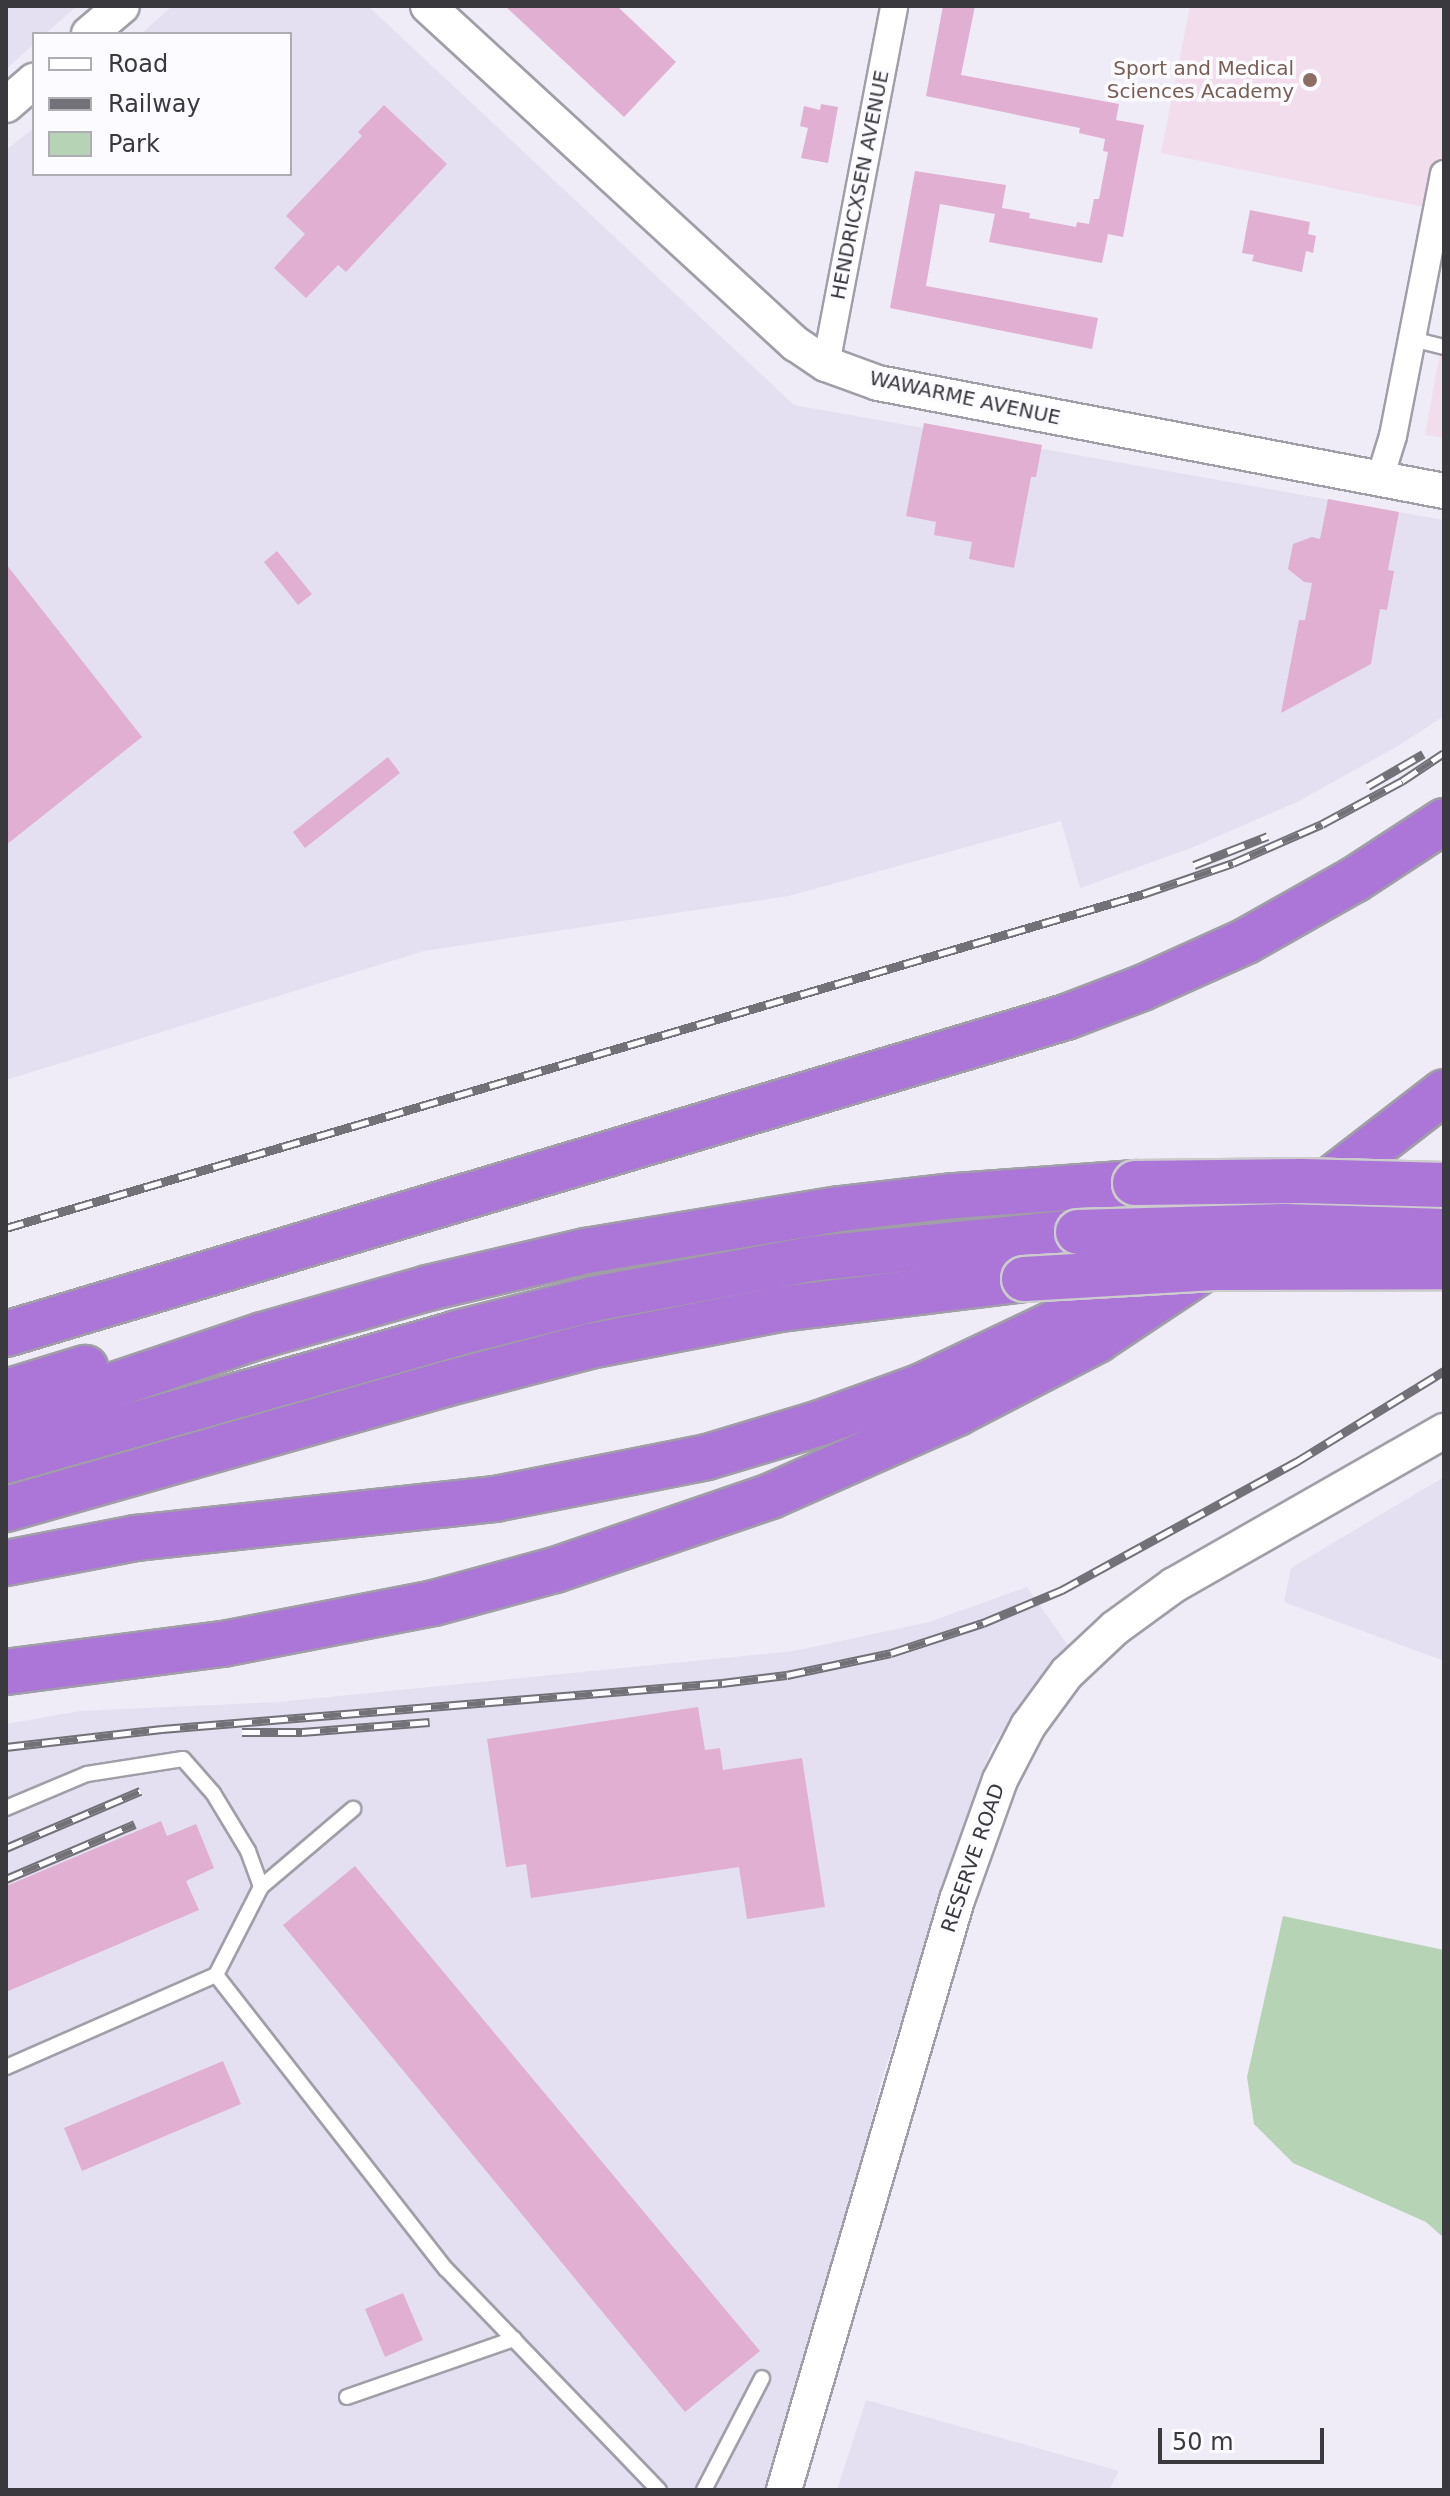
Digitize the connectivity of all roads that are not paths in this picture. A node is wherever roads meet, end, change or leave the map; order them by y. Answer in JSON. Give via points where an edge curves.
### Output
{"nodes":[{"id":1,"x":122,"y":6,"type":"edge"},
{"id":2,"x":428,"y":6,"type":"edge"},
{"id":3,"x":894,"y":6,"type":"edge"},
{"id":4,"x":91,"y":32,"type":"edge"},
{"id":5,"x":32,"y":83,"type":"edge"},
{"id":6,"x":6,"y":105,"type":"edge"},
{"id":7,"x":1444,"y":174,"type":"edge"},
{"id":8,"x":1412,"y":339,"type":"junction"},
{"id":9,"x":1444,"y":347,"type":"edge"},
{"id":10,"x":826,"y":364,"type":"junction"},
{"id":11,"x":1380,"y":478,"type":"junction"},
{"id":12,"x":1444,"y":491,"type":"edge"},
{"id":13,"x":1444,"y":821,"type":"edge"},
{"id":14,"x":1444,"y":1092,"type":"edge"},
{"id":15,"x":1444,"y":1185,"type":"edge"},
{"id":16,"x":748,"y":1222,"type":"junction"},
{"id":17,"x":1444,"y":1231,"type":"edge"},
{"id":18,"x":1219,"y":1260,"type":"junction"},
{"id":19,"x":1444,"y":1267,"type":"edge"},
{"id":20,"x":6,"y":1334,"type":"edge"},
{"id":21,"x":6,"y":1392,"type":"edge"},
{"id":22,"x":6,"y":1427,"type":"edge"},
{"id":23,"x":1444,"y":1431,"type":"edge"},
{"id":24,"x":6,"y":1461,"type":"edge"},
{"id":25,"x":6,"y":1509,"type":"edge"},
{"id":26,"x":6,"y":1563,"type":"edge"},
{"id":27,"x":6,"y":1672,"type":"edge"},
{"id":28,"x":6,"y":1808,"type":"edge"},
{"id":29,"x":353,"y":1809,"type":"dead end"},
{"id":30,"x":261,"y":1887,"type":"junction"},
{"id":31,"x":216,"y":1975,"type":"junction"},
{"id":32,"x":6,"y":2067,"type":"edge"},
{"id":33,"x":514,"y":2339,"type":"junction"},
{"id":34,"x":762,"y":2378,"type":"dead end"},
{"id":35,"x":347,"y":2397,"type":"dead end"},
{"id":36,"x":659,"y":2490,"type":"edge"},
{"id":37,"x":704,"y":2490,"type":"edge"},
{"id":38,"x":784,"y":2490,"type":"edge"}],
"edges":[{"from":1,"to":4,"type":"street"},
{"from":2,"to":10,"type":"street","name":"WAWARME AVENUE","via":[[796,344]]},
{"from":3,"to":10,"type":"street","name":"HENDRICXSEN AVENUE"},
{"from":5,"to":6,"type":"street"},
{"from":7,"to":8,"type":"street"},
{"from":8,"to":9,"type":"lane"},
{"from":8,"to":11,"type":"street"},
{"from":10,"to":11,"type":"street","name":"WAWARME AVENUE","via":[[878,383]]},
{"from":11,"to":12,"type":"street","name":"WAWARME AVENUE"},
{"from":13,"to":20,"type":"highway","via":[[1246,941],[1066,1017]]},
{"from":14,"to":18,"type":"highway","bridge":true},
{"from":15,"to":16,"type":"highway","bridge":true,"via":[[1135,1183],[954,1196]]},
{"from":16,"to":21,"type":"highway","via":[[638,1222],[529,1245],[393,1279]]},
{"from":16,"to":22,"type":"highway","via":[[586,1251],[360,1306],[186,1360]]},
{"from":17,"to":24,"type":"highway","bridge":true,"via":[[1271,1226],[1078,1232],[895,1248],[742,1269],[521,1316]]},
{"from":18,"to":26,"type":"highway","bridge":true,"via":[[1172,1269],[1117,1292],[922,1386],[707,1457],[495,1499],[136,1538]]},
{"from":18,"to":27,"type":"highway","bridge":true,"via":[[1097,1340],[957,1413],[727,1513],[555,1570],[306,1631]]},
{"from":19,"to":25,"type":"highway","bridge":true,"via":[[1238,1267],[1024,1279],[780,1309],[590,1346]]},
{"from":23,"to":38,"type":"street","name":"RESERVE ROAD","via":[[1174,1585],[1115,1628],[1067,1673],[1028,1726],[1000,1780],[957,1900]]},
{"from":28,"to":30,"type":"lane","via":[[87,1774],[183,1759],[213,1793],[248,1851]]},
{"from":29,"to":30,"type":"lane"},
{"from":30,"to":31,"type":"lane"},
{"from":31,"to":32,"type":"lane"},
{"from":31,"to":33,"type":"lane","via":[[446,2269]]},
{"from":33,"to":35,"type":"lane"},
{"from":33,"to":36,"type":"lane"},
{"from":34,"to":37,"type":"lane"}]}
